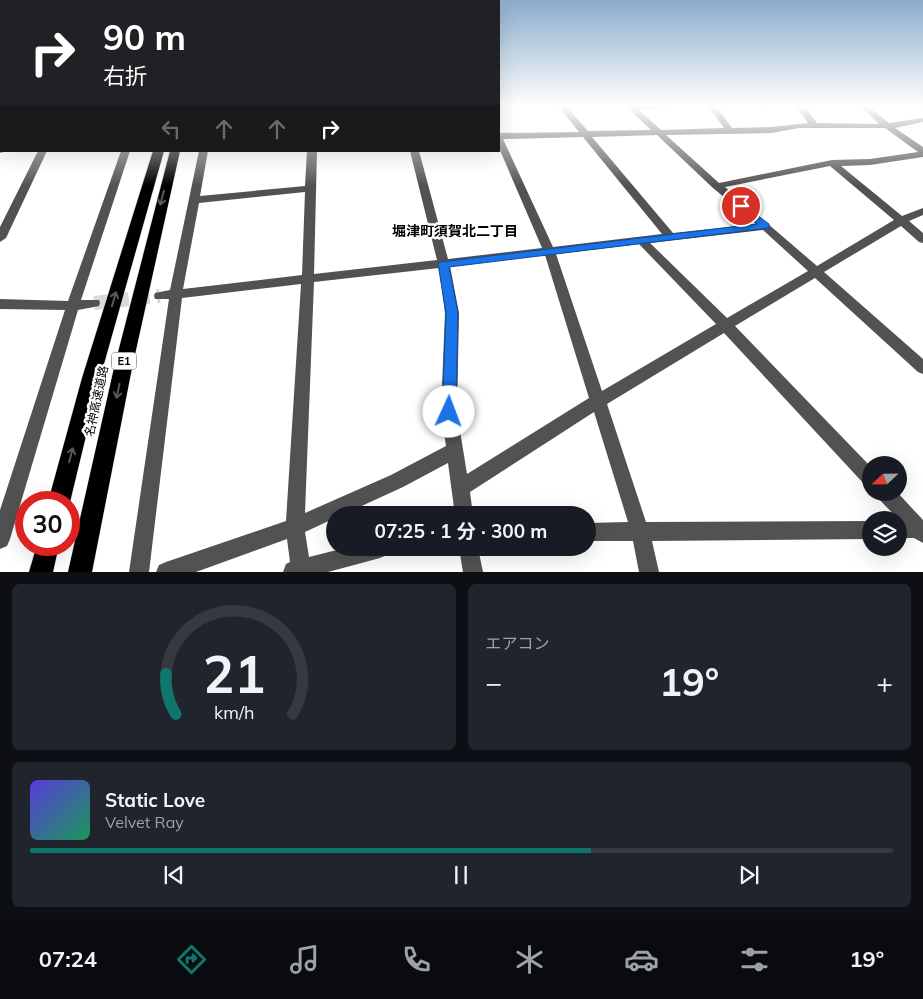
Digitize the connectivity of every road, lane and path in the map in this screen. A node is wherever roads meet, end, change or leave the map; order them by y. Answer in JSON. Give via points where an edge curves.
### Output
{"nodes":[{"id":1,"x":618,"y":133,"type":"edge"},
{"id":2,"x":661,"y":133,"type":"edge"},
{"id":3,"x":896,"y":133,"type":"edge"},
{"id":4,"x":586,"y":134,"type":"junction"},
{"id":5,"x":500,"y":138,"type":"edge"},
{"id":6,"x":500,"y":140,"type":"edge"},
{"id":7,"x":43,"y":152,"type":"edge"},
{"id":8,"x":126,"y":152,"type":"edge"},
{"id":9,"x":159,"y":152,"type":"edge"},
{"id":10,"x":175,"y":152,"type":"edge"},
{"id":11,"x":204,"y":152,"type":"edge"},
{"id":12,"x":312,"y":152,"type":"edge"},
{"id":13,"x":414,"y":152,"type":"edge"},
{"id":14,"x":923,"y":152,"type":"edge"},
{"id":15,"x":832,"y":163,"type":"junction"},
{"id":16,"x":716,"y":186,"type":"junction"},
{"id":17,"x":310,"y":188,"type":"junction"},
{"id":18,"x":195,"y":200,"type":"junction"},
{"id":19,"x":923,"y":211,"type":"edge"},
{"id":20,"x":901,"y":221,"type":"junction"},
{"id":21,"x":766,"y":226,"type":"junction"},
{"id":22,"x":670,"y":237,"type":"junction"},
{"id":23,"x":0,"y":238,"type":"edge"},
{"id":24,"x":923,"y":239,"type":"edge"},
{"id":25,"x":642,"y":241,"type":"junction"},
{"id":26,"x":550,"y":252,"type":"junction"},
{"id":27,"x":444,"y":264,"type":"junction"},
{"id":28,"x":817,"y":272,"type":"junction"},
{"id":29,"x":308,"y":278,"type":"junction"},
{"id":30,"x":168,"y":295,"type":"junction"},
{"id":31,"x":94,"y":303,"type":"tunnel mouth"},
{"id":32,"x":0,"y":304,"type":"edge"},
{"id":33,"x":73,"y":306,"type":"junction"},
{"id":34,"x":726,"y":326,"type":"junction"},
{"id":35,"x":923,"y":368,"type":"edge"},
{"id":36,"x":598,"y":401,"type":"junction"},
{"id":37,"x":455,"y":450,"type":"junction"},
{"id":38,"x":862,"y":470,"type":"edge"},
{"id":39,"x":460,"y":488,"type":"junction"},
{"id":40,"x":62,"y":491,"type":"edge"},
{"id":41,"x":893,"y":501,"type":"edge"},
{"id":42,"x":463,"y":506,"type":"edge"},
{"id":43,"x":295,"y":527,"type":"junction"},
{"id":44,"x":862,"y":530,"type":"edge"},
{"id":45,"x":907,"y":530,"type":"edge"},
{"id":46,"x":640,"y":531,"type":"junction"},
{"id":47,"x":922,"y":531,"type":"edge"},
{"id":48,"x":596,"y":532,"type":"edge"},
{"id":49,"x":0,"y":539,"type":"edge"},
{"id":50,"x":45,"y":556,"type":"edge"},
{"id":51,"x":352,"y":556,"type":"edge"},
{"id":52,"x":470,"y":556,"type":"edge"},
{"id":53,"x":298,"y":570,"type":"edge"},
{"id":54,"x":41,"y":572,"type":"edge"},
{"id":55,"x":80,"y":572,"type":"edge"},
{"id":56,"x":139,"y":572,"type":"edge"},
{"id":57,"x":166,"y":572,"type":"edge"},
{"id":58,"x":473,"y":572,"type":"edge"},
{"id":59,"x":650,"y":572,"type":"edge"}],
"edges":[{"from":1,"to":4,"type":"street"},
{"from":2,"to":16,"type":"street"},
{"from":3,"to":14,"type":"street"},
{"from":4,"to":5,"type":"street"},
{"from":4,"to":22,"type":"street"},
{"from":6,"to":26,"type":"street"},
{"from":7,"to":23,"type":"street"},
{"from":8,"to":33,"type":"street"},
{"from":40,"to":9,"type":"highway","name":"名神高速道路","number":"E1","one_way":true},
{"from":10,"to":55,"type":"highway","name":"名神高速道路","number":"E1","one_way":true,"via":[[123,368]]},
{"from":11,"to":18,"type":"street"},
{"from":12,"to":17,"type":"street"},
{"from":13,"to":27,"type":"street"},
{"from":14,"to":15,"type":"street","via":[[870,162]]},
{"from":15,"to":16,"type":"street"},
{"from":15,"to":20,"type":"street"},
{"from":16,"to":21,"type":"street"},
{"from":17,"to":18,"type":"street"},
{"from":17,"to":29,"type":"street"},
{"from":18,"to":30,"type":"street"},
{"from":19,"to":20,"type":"street"},
{"from":20,"to":24,"type":"street"},
{"from":20,"to":28,"type":"street"},
{"from":21,"to":22,"type":"street"},
{"from":21,"to":28,"type":"street"},
{"from":22,"to":25,"type":"street"},
{"from":25,"to":26,"type":"street"},
{"from":25,"to":34,"type":"street"},
{"from":26,"to":27,"type":"street"},
{"from":26,"to":36,"type":"street"},
{"from":27,"to":29,"type":"street"},
{"from":27,"to":37,"type":"street","via":[[452,313],[449,412]]},
{"from":28,"to":34,"type":"street"},
{"from":28,"to":35,"type":"street"},
{"from":29,"to":30,"type":"street"},
{"from":29,"to":43,"type":"street"},
{"from":30,"to":56,"type":"street"},
{"from":31,"to":33,"type":"street"},
{"from":32,"to":33,"type":"street"},
{"from":33,"to":49,"type":"street"},
{"from":34,"to":36,"type":"street"},
{"from":34,"to":38,"type":"street"},
{"from":36,"to":39,"type":"street"},
{"from":36,"to":46,"type":"street"},
{"from":37,"to":39,"type":"street"},
{"from":37,"to":43,"type":"street","via":[[397,481]]},
{"from":39,"to":42,"type":"street"},
{"from":41,"to":47,"type":"street"},
{"from":43,"to":53,"type":"street"},
{"from":43,"to":57,"type":"street"},
{"from":44,"to":46,"type":"street"},
{"from":45,"to":47,"type":"street"},
{"from":46,"to":48,"type":"street"},
{"from":46,"to":59,"type":"street"},
{"from":50,"to":54,"type":"highway"},
{"from":51,"to":53,"type":"street"},
{"from":52,"to":58,"type":"street"}]}
